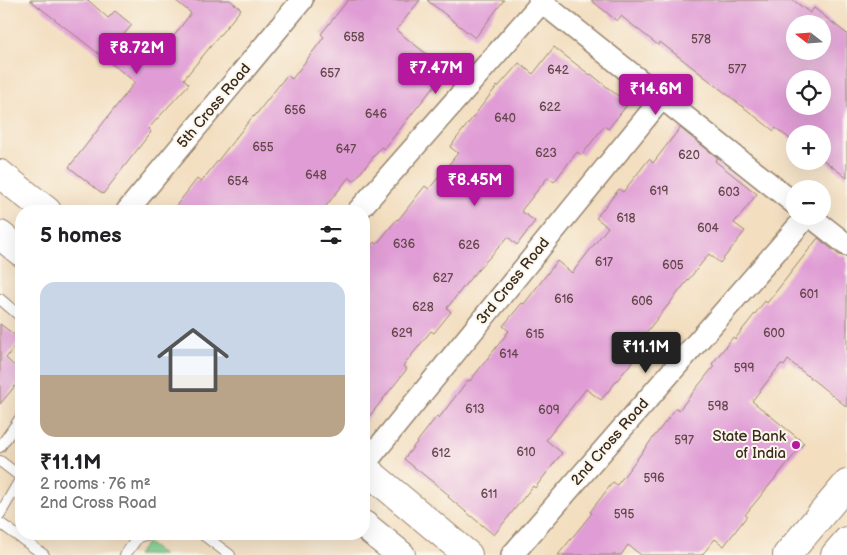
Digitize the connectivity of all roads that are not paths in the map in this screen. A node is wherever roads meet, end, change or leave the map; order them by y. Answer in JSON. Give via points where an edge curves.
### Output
{"nodes":[{"id":1,"x":302,"y":0,"type":"edge"},
{"id":2,"x":540,"y":1,"type":"edge"},
{"id":3,"x":662,"y":98,"type":"junction"},
{"id":4,"x":0,"y":174,"type":"edge"},
{"id":5,"x":786,"y":197,"type":"edge"},
{"id":6,"x":39,"y":205,"type":"edge"},
{"id":7,"x":132,"y":205,"type":"edge"},
{"id":8,"x":363,"y":205,"type":"edge"},
{"id":9,"x":801,"y":225,"type":"edge"},
{"id":10,"x":821,"y":225,"type":"edge"},
{"id":11,"x":0,"y":236,"type":"edge"},
{"id":12,"x":847,"y":245,"type":"edge"},
{"id":13,"x":15,"y":247,"type":"edge"},
{"id":14,"x":0,"y":299,"type":"edge"},
{"id":15,"x":15,"y":311,"type":"edge"},
{"id":16,"x":15,"y":426,"type":"edge"},
{"id":17,"x":0,"y":447,"type":"edge"},
{"id":18,"x":370,"y":460,"type":"edge"},
{"id":19,"x":0,"y":461,"type":"edge"},
{"id":20,"x":15,"y":472,"type":"edge"},
{"id":21,"x":370,"y":472,"type":"edge"},
{"id":22,"x":847,"y":484,"type":"edge"},
{"id":23,"x":15,"y":488,"type":"edge"},
{"id":24,"x":0,"y":514,"type":"edge"},
{"id":25,"x":0,"y":523,"type":"edge"},
{"id":26,"x":370,"y":530,"type":"edge"},
{"id":27,"x":15,"y":534,"type":"edge"},
{"id":28,"x":23,"y":540,"type":"edge"},
{"id":29,"x":136,"y":540,"type":"edge"},
{"id":30,"x":210,"y":540,"type":"edge"},
{"id":31,"x":847,"y":541,"type":"edge"},
{"id":32,"x":44,"y":555,"type":"edge"},
{"id":33,"x":125,"y":555,"type":"edge"},
{"id":34,"x":230,"y":555,"type":"edge"},
{"id":35,"x":401,"y":555,"type":"edge"},
{"id":36,"x":468,"y":555,"type":"edge"},
{"id":37,"x":512,"y":555,"type":"edge"},
{"id":38,"x":787,"y":555,"type":"edge"},
{"id":39,"x":835,"y":555,"type":"edge"}],
"edges":[{"from":1,"to":7,"type":"street","name":"5th Cross Road"},
{"from":2,"to":3,"type":"street"},
{"from":2,"to":8,"type":"street"},
{"from":3,"to":5,"type":"street"},
{"from":3,"to":18,"type":"street","name":"3rd Cross Road"},
{"from":4,"to":6,"type":"main road"},
{"from":9,"to":37,"type":"street","name":"2nd Cross Road"},
{"from":10,"to":12,"type":"street"},
{"from":11,"to":13,"type":"main road"},
{"from":14,"to":15,"type":"lane"},
{"from":16,"to":17,"type":"lane"},
{"from":19,"to":20,"type":"lane"},
{"from":21,"to":36,"type":"main road"},
{"from":22,"to":38,"type":"main road"},
{"from":23,"to":24,"type":"lane"},
{"from":25,"to":27,"type":"lane"},
{"from":26,"to":35,"type":"main road"},
{"from":28,"to":32,"type":"lane"},
{"from":29,"to":33,"type":"lane"},
{"from":30,"to":34,"type":"lane"},
{"from":31,"to":39,"type":"main road"}]}
